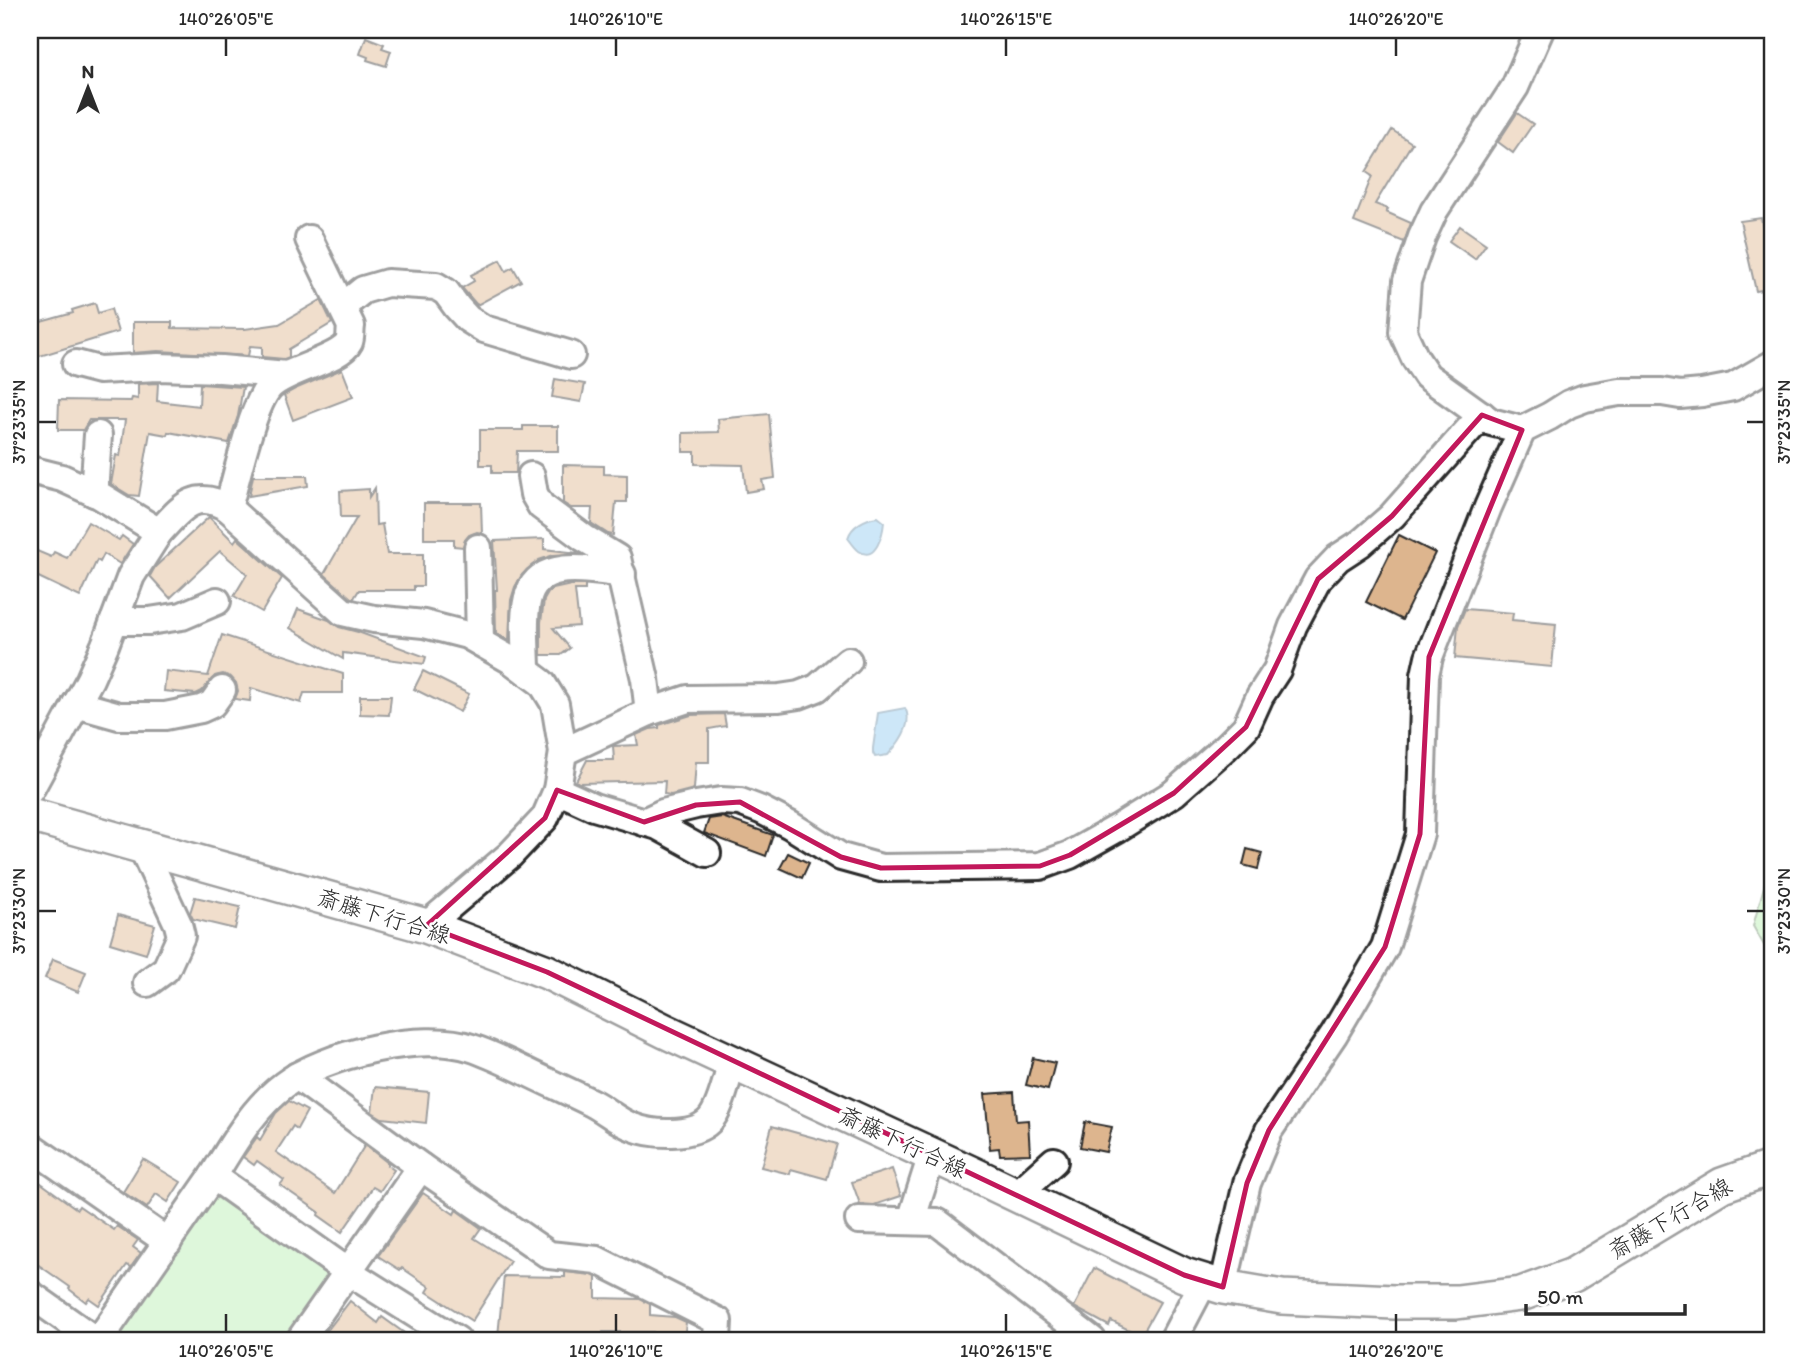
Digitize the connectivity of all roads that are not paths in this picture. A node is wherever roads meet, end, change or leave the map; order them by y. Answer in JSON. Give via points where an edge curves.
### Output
{"nodes":[{"id":1,"x":1540,"y":30,"type":"edge"},
{"id":2,"x":309,"y":239,"type":"dead end"},
{"id":3,"x":342,"y":307,"type":"junction"},
{"id":4,"x":571,"y":355,"type":"dead end"},
{"id":5,"x":1773,"y":364,"type":"edge"},
{"id":6,"x":76,"y":365,"type":"dead end"},
{"id":7,"x":288,"y":375,"type":"junction"},
{"id":8,"x":1482,"y":415,"type":"junction"},
{"id":9,"x":1522,"y":430,"type":"junction"},
{"id":10,"x":98,"y":435,"type":"dead end"},
{"id":11,"x":30,"y":470,"type":"edge"},
{"id":12,"x":531,"y":476,"type":"dead end"},
{"id":13,"x":94,"y":493,"type":"junction"},
{"id":14,"x":228,"y":508,"type":"junction"},
{"id":15,"x":159,"y":532,"type":"junction"},
{"id":16,"x":478,"y":548,"type":"dead end"},
{"id":17,"x":622,"y":574,"type":"junction"},
{"id":18,"x":217,"y":601,"type":"dead end"},
{"id":19,"x":114,"y":621,"type":"junction"},
{"id":20,"x":480,"y":642,"type":"junction"},
{"id":21,"x":848,"y":661,"type":"dead end"},
{"id":22,"x":526,"y":671,"type":"junction"},
{"id":23,"x":222,"y":690,"type":"dead end"},
{"id":24,"x":76,"y":704,"type":"junction"},
{"id":25,"x":649,"y":712,"type":"junction"},
{"id":26,"x":563,"y":752,"type":"junction"},
{"id":27,"x":30,"y":790,"type":"edge"},
{"id":28,"x":557,"y":790,"type":"junction"},
{"id":29,"x":30,"y":815,"type":"edge"},
{"id":30,"x":644,"y":822,"type":"junction"},
{"id":31,"x":142,"y":846,"type":"junction"},
{"id":32,"x":707,"y":853,"type":"dead end"},
{"id":33,"x":426,"y":926,"type":"junction"},
{"id":34,"x":147,"y":983,"type":"dead end"},
{"id":35,"x":733,"y":1062,"type":"junction"},
{"id":36,"x":297,"y":1076,"type":"junction"},
{"id":37,"x":30,"y":1146,"type":"edge"},
{"id":38,"x":932,"y":1156,"type":"junction"},
{"id":39,"x":1054,"y":1161,"type":"dead end"},
{"id":40,"x":421,"y":1167,"type":"junction"},
{"id":41,"x":1773,"y":1167,"type":"edge"},
{"id":42,"x":213,"y":1176,"type":"junction"},
{"id":43,"x":1016,"y":1195,"type":"junction"},
{"id":44,"x":859,"y":1220,"type":"dead end"},
{"id":45,"x":911,"y":1221,"type":"junction"},
{"id":46,"x":168,"y":1242,"type":"junction"},
{"id":47,"x":347,"y":1270,"type":"junction"},
{"id":48,"x":1214,"y":1284,"type":"junction"},
{"id":49,"x":32,"y":1301,"type":"edge"},
{"id":50,"x":97,"y":1340,"type":"edge"},
{"id":51,"x":300,"y":1340,"type":"edge"},
{"id":52,"x":457,"y":1340,"type":"edge"},
{"id":53,"x":717,"y":1340,"type":"edge"},
{"id":54,"x":1092,"y":1340,"type":"edge"},
{"id":55,"x":1173,"y":1340,"type":"edge"}],
"edges":[{"from":1,"to":8,"type":"street","via":[[1515,87],[1434,211],[1407,281],[1403,332],[1415,359],[1427,376]]},
{"from":2,"to":3,"type":"street"},
{"from":3,"to":4,"type":"street","via":[[363,290],[387,283],[436,286],[484,329]]},
{"from":3,"to":7,"type":"street","via":[[351,326],[347,345]]},
{"from":5,"to":9,"type":"street","via":[[1732,387],[1702,393],[1619,392],[1585,398]]},
{"from":6,"to":7,"type":"street","via":[[99,370],[221,369]]},
{"from":7,"to":14,"type":"street","via":[[269,387],[261,400]]},
{"from":8,"to":9,"type":"street","via":[[1490,422]]},
{"from":8,"to":30,"type":"street","via":[[1392,516],[1318,579],[1246,727],[1174,793],[1070,855],[1040,866],[881,868],[841,857],[790,825],[740,802],[696,805]]},
{"from":9,"to":48,"type":"street","via":[[1424,675],[1419,834],[1385,947],[1334,1034],[1269,1130]]},
{"from":10,"to":13,"type":"street"},
{"from":11,"to":13,"type":"street"},
{"from":12,"to":17,"type":"street","via":[[541,506],[617,558]]},
{"from":13,"to":15,"type":"street"},
{"from":14,"to":15,"type":"street","via":[[209,499],[195,500]]},
{"from":14,"to":20,"type":"street","via":[[342,612],[424,624]]},
{"from":15,"to":19,"type":"street","via":[[131,576]]},
{"from":16,"to":20,"type":"street"},
{"from":17,"to":22,"type":"street","via":[[583,568],[555,570],[538,580],[529,592],[526,609]]},
{"from":17,"to":25,"type":"street"},
{"from":18,"to":19,"type":"street","via":[[182,616]]},
{"from":19,"to":24,"type":"street"},
{"from":20,"to":22,"type":"street"},
{"from":21,"to":25,"type":"street","via":[[817,688],[799,695],[688,699]]},
{"from":22,"to":26,"type":"street","via":[[542,682],[555,704]]},
{"from":23,"to":24,"type":"street","via":[[212,704],[165,716],[119,716]]},
{"from":24,"to":27,"type":"street"},
{"from":25,"to":26,"type":"street"},
{"from":26,"to":28,"type":"street"},
{"from":28,"to":30,"type":"street"},
{"from":28,"to":33,"type":"street","via":[[545,818],[510,855]]},
{"from":29,"to":31,"type":"main road","name":"斎藤下行合線"},
{"from":30,"to":32,"type":"street"},
{"from":31,"to":33,"type":"main road","name":"斎藤下行合線"},
{"from":31,"to":34,"type":"street","via":[[181,936],[166,969]]},
{"from":33,"to":35,"type":"main road","name":"斎藤下行合線","via":[[547,972]]},
{"from":35,"to":36,"type":"street","via":[[708,1122],[670,1134],[633,1128],[593,1104],[471,1047],[440,1042],[371,1050],[328,1061]]},
{"from":35,"to":38,"type":"main road","name":"斎藤下行合線"},
{"from":36,"to":40,"type":"street"},
{"from":36,"to":42,"type":"street","via":[[267,1100]]},
{"from":37,"to":46,"type":"street"},
{"from":38,"to":43,"type":"main road","name":"斎藤下行合線"},
{"from":38,"to":45,"type":"street"},
{"from":39,"to":43,"type":"street"},
{"from":40,"to":47,"type":"street"},
{"from":40,"to":53,"type":"street","via":[[549,1255],[597,1260],[718,1321]]},
{"from":41,"to":48,"type":"main road","name":"斎藤下行合線","via":[[1722,1185],[1573,1275],[1521,1294],[1394,1302],[1282,1297]]},
{"from":42,"to":46,"type":"street"},
{"from":42,"to":47,"type":"street"},
{"from":43,"to":48,"type":"main road","name":"斎藤下行合線","via":[[1184,1275]]},
{"from":44,"to":45,"type":"street"},
{"from":45,"to":54,"type":"street","via":[[937,1222]]},
{"from":46,"to":50,"type":"street"},
{"from":47,"to":51,"type":"street"},
{"from":47,"to":52,"type":"street"},
{"from":48,"to":55,"type":"street"},
{"from":49,"to":50,"type":"street"}]}
